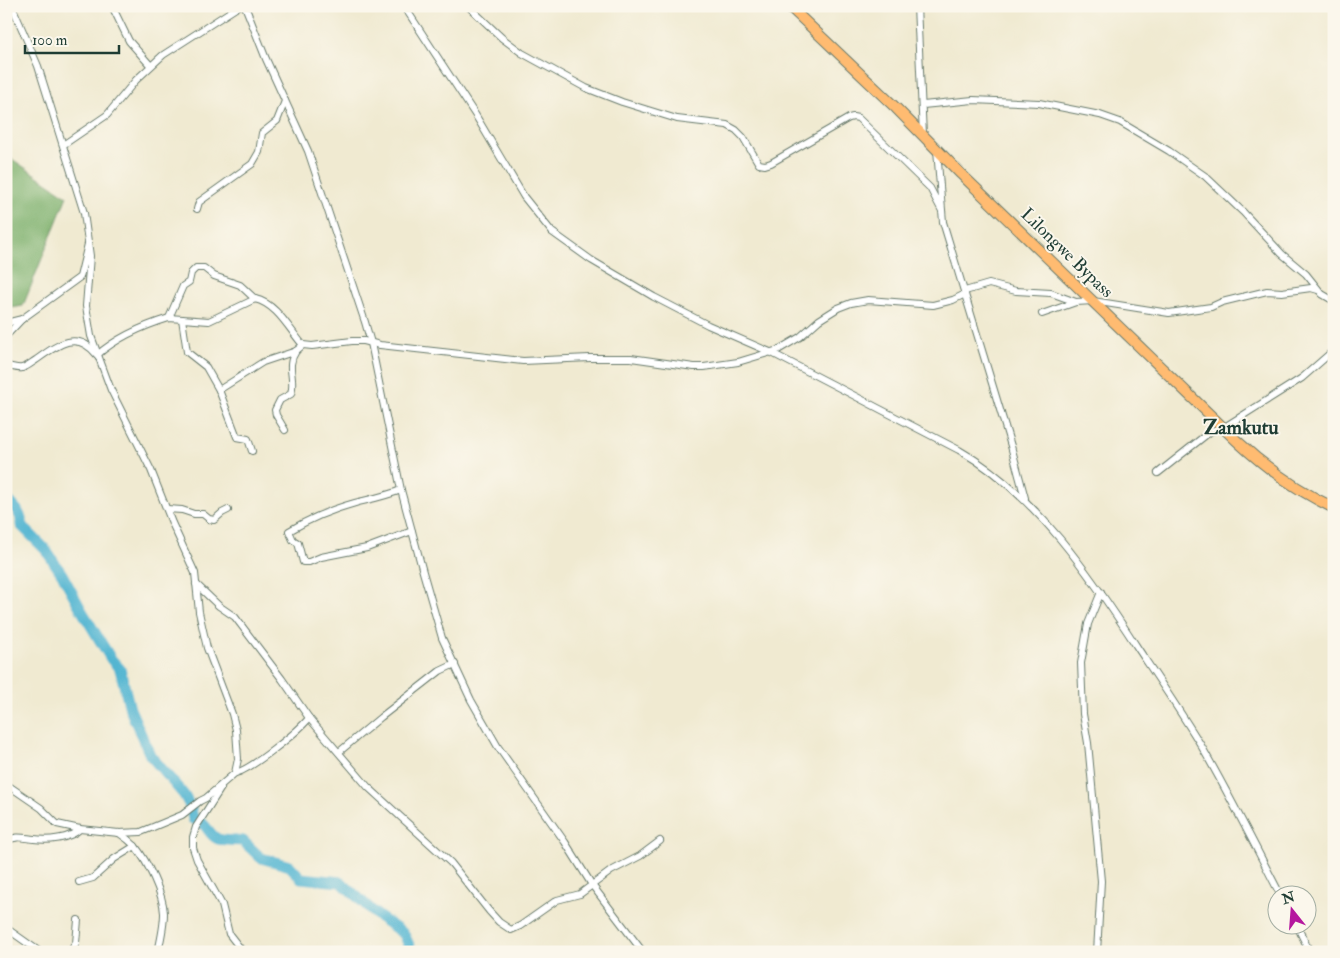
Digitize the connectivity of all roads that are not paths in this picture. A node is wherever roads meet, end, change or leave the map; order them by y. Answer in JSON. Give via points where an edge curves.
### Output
{"nodes":[{"id":1,"x":12,"y":6,"type":"edge"},
{"id":2,"x":112,"y":6,"type":"edge"},
{"id":3,"x":239,"y":6,"type":"edge"},
{"id":4,"x":245,"y":6,"type":"edge"},
{"id":5,"x":404,"y":6,"type":"edge"},
{"id":6,"x":468,"y":6,"type":"edge"},
{"id":7,"x":789,"y":6,"type":"edge"},
{"id":8,"x":917,"y":6,"type":"edge"},
{"id":9,"x":150,"y":65,"type":"junction"},
{"id":10,"x":285,"y":101,"type":"junction"},
{"id":11,"x":922,"y":105,"type":"junction"},
{"id":12,"x":924,"y":135,"type":"junction"},
{"id":13,"x":63,"y":145,"type":"junction"},
{"id":14,"x":936,"y":148,"type":"junction"},
{"id":15,"x":197,"y":209,"type":"dead end"},
{"id":16,"x":942,"y":211,"type":"junction"},
{"id":17,"x":89,"y":240,"type":"junction"},
{"id":18,"x":1318,"y":290,"type":"junction"},
{"id":19,"x":965,"y":292,"type":"junction"},
{"id":20,"x":1332,"y":298,"type":"edge"},
{"id":21,"x":255,"y":299,"type":"junction"},
{"id":22,"x":1093,"y":301,"type":"junction"},
{"id":23,"x":1076,"y":302,"type":"junction"},
{"id":24,"x":1042,"y":314,"type":"dead end"},
{"id":25,"x":22,"y":318,"type":"junction"},
{"id":26,"x":169,"y":318,"type":"junction"},
{"id":27,"x":182,"y":319,"type":"junction"},
{"id":28,"x":6,"y":323,"type":"edge"},
{"id":29,"x":6,"y":336,"type":"edge"},
{"id":30,"x":371,"y":344,"type":"junction"},
{"id":31,"x":303,"y":345,"type":"junction"},
{"id":32,"x":1334,"y":350,"type":"edge"},
{"id":33,"x":296,"y":351,"type":"junction"},
{"id":34,"x":770,"y":352,"type":"junction"},
{"id":35,"x":97,"y":355,"type":"junction"},
{"id":36,"x":6,"y":366,"type":"edge"},
{"id":37,"x":220,"y":390,"type":"junction"},
{"id":38,"x":1223,"y":428,"type":"junction"},
{"id":39,"x":285,"y":430,"type":"dead end"},
{"id":40,"x":252,"y":451,"type":"dead end"},
{"id":41,"x":1158,"y":472,"type":"dead end"},
{"id":42,"x":401,"y":490,"type":"junction"},
{"id":43,"x":1025,"y":499,"type":"junction"},
{"id":44,"x":1334,"y":508,"type":"edge"},
{"id":45,"x":168,"y":509,"type":"junction"},
{"id":46,"x":228,"y":510,"type":"dead end"},
{"id":47,"x":412,"y":531,"type":"junction"},
{"id":48,"x":196,"y":584,"type":"junction"},
{"id":49,"x":1101,"y":592,"type":"junction"},
{"id":50,"x":455,"y":664,"type":"junction"},
{"id":51,"x":309,"y":718,"type":"junction"},
{"id":52,"x":339,"y":752,"type":"junction"},
{"id":53,"x":234,"y":773,"type":"junction"},
{"id":54,"x":6,"y":784,"type":"edge"},
{"id":55,"x":222,"y":785,"type":"junction"},
{"id":56,"x":80,"y":829,"type":"junction"},
{"id":57,"x":119,"y":834,"type":"junction"},
{"id":58,"x":6,"y":841,"type":"edge"},
{"id":59,"x":660,"y":841,"type":"dead end"},
{"id":60,"x":135,"y":846,"type":"junction"},
{"id":61,"x":78,"y":882,"type":"dead end"},
{"id":62,"x":592,"y":885,"type":"junction"},
{"id":63,"x":1276,"y":886,"type":"edge"},
{"id":64,"x":78,"y":920,"type":"dead end"},
{"id":65,"x":6,"y":928,"type":"edge"},
{"id":66,"x":1302,"y":936,"type":"edge"},
{"id":67,"x":40,"y":952,"type":"edge"},
{"id":68,"x":70,"y":952,"type":"edge"},
{"id":69,"x":158,"y":952,"type":"edge"},
{"id":70,"x":243,"y":952,"type":"edge"},
{"id":71,"x":643,"y":952,"type":"edge"},
{"id":72,"x":1097,"y":952,"type":"edge"},
{"id":73,"x":1310,"y":952,"type":"edge"}],
"edges":[{"from":1,"to":13,"type":"street","via":[[38,66]]},
{"from":2,"to":9,"type":"street","via":[[129,41]]},
{"from":3,"to":9,"type":"street"},
{"from":4,"to":10,"type":"street"},
{"from":5,"to":34,"type":"street","via":[[524,197],[552,232],[591,260],[654,297]]},
{"from":6,"to":16,"type":"street","via":[[522,53],[586,88],[677,120],[727,124],[743,138],[759,164],[771,163],[849,118],[858,118],[930,188]]},
{"from":7,"to":12,"type":"main road","name":"Lilongwe Bypass"},
{"from":8,"to":11,"type":"street"},
{"from":9,"to":13,"type":"street","via":[[107,115]]},
{"from":10,"to":15,"type":"street","via":[[277,121],[262,133],[259,152],[252,164],[199,202]]},
{"from":10,"to":30,"type":"street","via":[[308,150]]},
{"from":11,"to":12,"type":"street"},
{"from":11,"to":18,"type":"street","via":[[972,100],[1039,102],[1120,122],[1205,176],[1306,274]]},
{"from":12,"to":14,"type":"main road","name":"Lilongwe Bypass"},
{"from":13,"to":17,"type":"street"},
{"from":14,"to":16,"type":"street"},
{"from":14,"to":22,"type":"main road","name":"Lilongwe Bypass"},
{"from":16,"to":19,"type":"street"},
{"from":17,"to":25,"type":"street","via":[[80,277]]},
{"from":17,"to":35,"type":"street","via":[[86,312]]},
{"from":18,"to":20,"type":"street"},
{"from":18,"to":22,"type":"street","via":[[1267,291],[1211,307],[1169,313]]},
{"from":19,"to":23,"type":"street","via":[[989,284],[1051,294]]},
{"from":19,"to":34,"type":"street","via":[[934,305],[868,300],[844,305],[819,320],[800,337]]},
{"from":19,"to":43,"type":"street"},
{"from":21,"to":26,"type":"street","via":[[240,285],[214,276],[204,268],[196,268],[189,282],[183,286]]},
{"from":21,"to":27,"type":"street","via":[[210,321]]},
{"from":21,"to":31,"type":"street","via":[[281,316]]},
{"from":22,"to":23,"type":"street"},
{"from":22,"to":38,"type":"main road","name":"Lilongwe Bypass"},
{"from":23,"to":24,"type":"street"},
{"from":25,"to":28,"type":"street"},
{"from":25,"to":29,"type":"street"},
{"from":26,"to":27,"type":"street"},
{"from":26,"to":35,"type":"street","via":[[130,333]]},
{"from":27,"to":37,"type":"street","via":[[187,352],[206,368]]},
{"from":30,"to":31,"type":"street","via":[[352,341]]},
{"from":30,"to":34,"type":"street","via":[[523,361],[631,358],[694,367],[730,363]]},
{"from":30,"to":42,"type":"street"},
{"from":31,"to":33,"type":"street"},
{"from":32,"to":38,"type":"street","via":[[1302,378]]},
{"from":33,"to":37,"type":"street","via":[[263,362]]},
{"from":33,"to":39,"type":"street","via":[[290,367],[293,389],[291,394],[280,400],[275,410]]},
{"from":34,"to":43,"type":"street","via":[[975,458]]},
{"from":35,"to":36,"type":"street","via":[[84,343],[70,341],[52,348],[27,366]]},
{"from":35,"to":45,"type":"street"},
{"from":37,"to":40,"type":"street","via":[[237,437],[248,439]]},
{"from":38,"to":41,"type":"street","via":[[1211,431]]},
{"from":38,"to":44,"type":"main road","name":"Lilongwe Bypass","via":[[1270,470]]},
{"from":42,"to":47,"type":"street"},
{"from":42,"to":47,"type":"street","via":[[305,521],[290,531],[303,562],[309,562],[367,548]]},
{"from":43,"to":49,"type":"street"},
{"from":45,"to":46,"type":"street","via":[[203,514],[214,520]]},
{"from":45,"to":48,"type":"street","via":[[195,573]]},
{"from":47,"to":50,"type":"street","via":[[438,625]]},
{"from":48,"to":51,"type":"street","via":[[234,617]]},
{"from":48,"to":53,"type":"street","via":[[207,648],[236,730],[238,759]]},
{"from":49,"to":63,"type":"street","via":[[1198,741]]},
{"from":49,"to":72,"type":"street","via":[[1088,624],[1081,663],[1083,714],[1101,881]]},
{"from":50,"to":52,"type":"street","via":[[440,671]]},
{"from":50,"to":62,"type":"street","via":[[470,700],[492,737]]},
{"from":51,"to":52,"type":"street"},
{"from":51,"to":53,"type":"street","via":[[274,749],[246,769]]},
{"from":52,"to":62,"type":"street","via":[[368,787],[451,863],[490,911],[511,930],[557,900],[580,894]]},
{"from":53,"to":55,"type":"street"},
{"from":54,"to":56,"type":"street","via":[[58,824]]},
{"from":55,"to":57,"type":"street","via":[[182,815],[141,832]]},
{"from":55,"to":70,"type":"street","via":[[196,827],[193,848],[222,905],[229,934]]},
{"from":56,"to":57,"type":"street"},
{"from":56,"to":58,"type":"street","via":[[76,833],[49,839],[20,837]]},
{"from":57,"to":60,"type":"street"},
{"from":59,"to":62,"type":"street"},
{"from":60,"to":61,"type":"street","via":[[93,878]]},
{"from":60,"to":69,"type":"street","via":[[161,897],[164,912]]},
{"from":62,"to":71,"type":"street"},
{"from":64,"to":68,"type":"street","via":[[76,943]]},
{"from":65,"to":67,"type":"street"},
{"from":66,"to":73,"type":"street"}]}
